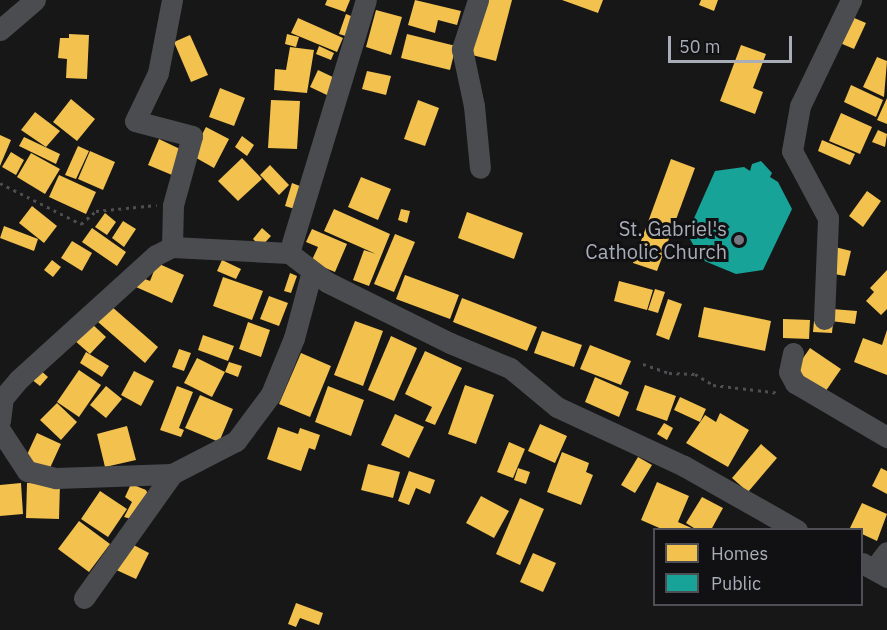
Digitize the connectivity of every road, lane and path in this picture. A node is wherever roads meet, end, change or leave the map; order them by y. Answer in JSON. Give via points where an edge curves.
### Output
{"nodes":[{"id":1,"x":35,"y":0,"type":"edge"},
{"id":2,"x":172,"y":0,"type":"edge"},
{"id":3,"x":366,"y":0,"type":"edge"},
{"id":4,"x":478,"y":0,"type":"edge"},
{"id":5,"x":850,"y":0,"type":"edge"},
{"id":6,"x":0,"y":30,"type":"edge"},
{"id":7,"x":480,"y":168,"type":"dead end"},
{"id":8,"x":0,"y":183,"type":"edge"},
{"id":9,"x":173,"y":205,"type":"junction"},
{"id":10,"x":172,"y":248,"type":"junction"},
{"id":11,"x":289,"y":253,"type":"junction"},
{"id":12,"x":312,"y":271,"type":"junction"},
{"id":13,"x":824,"y":319,"type":"dead end"},
{"id":14,"x":793,"y":353,"type":"dead end"},
{"id":15,"x":643,"y":364,"type":"dead end"},
{"id":16,"x":812,"y":392,"type":"junction"},
{"id":17,"x":1,"y":397,"type":"edge"},
{"id":18,"x":0,"y":421,"type":"edge"},
{"id":19,"x":0,"y":430,"type":"edge"},
{"id":20,"x":887,"y":437,"type":"edge"},
{"id":21,"x":172,"y":474,"type":"junction"},
{"id":22,"x":793,"y":528,"type":"edge"},
{"id":23,"x":84,"y":598,"type":"dead end"}],
"edges":[{"from":1,"to":6,"type":"street"},
{"from":2,"to":9,"type":"street","via":[[158,73],[135,121],[192,136]]},
{"from":3,"to":11,"type":"street"},
{"from":4,"to":7,"type":"street","via":[[462,49],[474,106]]},
{"from":5,"to":13,"type":"street","via":[[800,106],[792,151],[828,218]]},
{"from":8,"to":9,"type":"path","via":[[81,224],[96,211]]},
{"from":9,"to":10,"type":"street"},
{"from":10,"to":11,"type":"street"},
{"from":10,"to":17,"type":"street","via":[[156,255]]},
{"from":11,"to":12,"type":"street"},
{"from":12,"to":21,"type":"street","via":[[294,338],[271,394],[236,441]]},
{"from":12,"to":22,"type":"street","via":[[450,343],[510,368],[557,407],[684,466]]},
{"from":14,"to":16,"type":"street","via":[[789,372],[795,383]]},
{"from":15,"to":16,"type":"path","via":[[669,373],[695,374],[713,385],[781,393]]},
{"from":16,"to":20,"type":"street"},
{"from":17,"to":18,"type":"street"},
{"from":19,"to":21,"type":"street","via":[[27,471],[56,478]]},
{"from":21,"to":23,"type":"street"}]}
